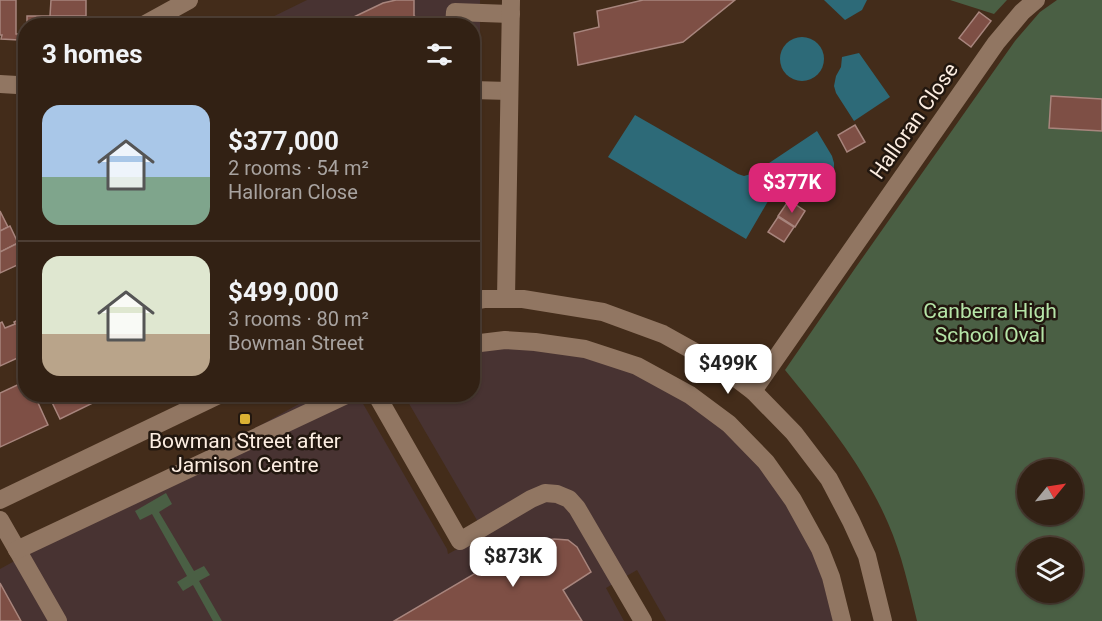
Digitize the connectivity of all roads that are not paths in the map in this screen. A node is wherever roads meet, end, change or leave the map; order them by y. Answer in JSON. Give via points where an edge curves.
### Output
{"nodes":[{"id":1,"x":189,"y":0,"type":"edge"},
{"id":2,"x":1036,"y":0,"type":"edge"},
{"id":3,"x":511,"y":7,"type":"edge"},
{"id":4,"x":156,"y":18,"type":"edge"},
{"id":5,"x":455,"y":18,"type":"edge"},
{"id":6,"x":0,"y":84,"type":"edge"},
{"id":7,"x":18,"y":85,"type":"edge"},
{"id":8,"x":480,"y":90,"type":"edge"},
{"id":9,"x":509,"y":91,"type":"junction"},
{"id":10,"x":506,"y":299,"type":"junction"},
{"id":11,"x":480,"y":301,"type":"edge"},
{"id":12,"x":480,"y":343,"type":"edge"},
{"id":13,"x":753,"y":392,"type":"junction"},
{"id":14,"x":204,"y":402,"type":"edge"},
{"id":15,"x":331,"y":402,"type":"edge"},
{"id":16,"x":381,"y":402,"type":"edge"},
{"id":17,"x":0,"y":500,"type":"edge"},
{"id":18,"x":0,"y":520,"type":"edge"},
{"id":19,"x":17,"y":550,"type":"junction"},
{"id":20,"x":58,"y":621,"type":"edge"},
{"id":21,"x":643,"y":621,"type":"edge"},
{"id":22,"x":843,"y":621,"type":"edge"},
{"id":23,"x":884,"y":621,"type":"edge"}],
"edges":[{"from":1,"to":4,"type":"street"},
{"from":2,"to":13,"type":"street","name":"Halloran Close","via":[[996,43]]},
{"from":3,"to":5,"type":"street","via":[[455,12]]},
{"from":3,"to":9,"type":"street"},
{"from":6,"to":7,"type":"street"},
{"from":8,"to":9,"type":"street"},
{"from":9,"to":10,"type":"street"},
{"from":10,"to":11,"type":"street"},
{"from":10,"to":13,"type":"street","via":[[603,312],[663,334],[716,363]]},
{"from":12,"to":22,"type":"street","via":[[535,342],[585,350],[637,366],[690,395],[729,424],[766,462],[793,500],[820,549]]},
{"from":13,"to":23,"type":"street","via":[[794,433],[829,479],[867,556]]},
{"from":14,"to":17,"type":"street"},
{"from":15,"to":19,"type":"street"},
{"from":16,"to":21,"type":"street","via":[[460,541],[545,493],[569,499]]},
{"from":18,"to":19,"type":"street"},
{"from":19,"to":20,"type":"street"}]}
